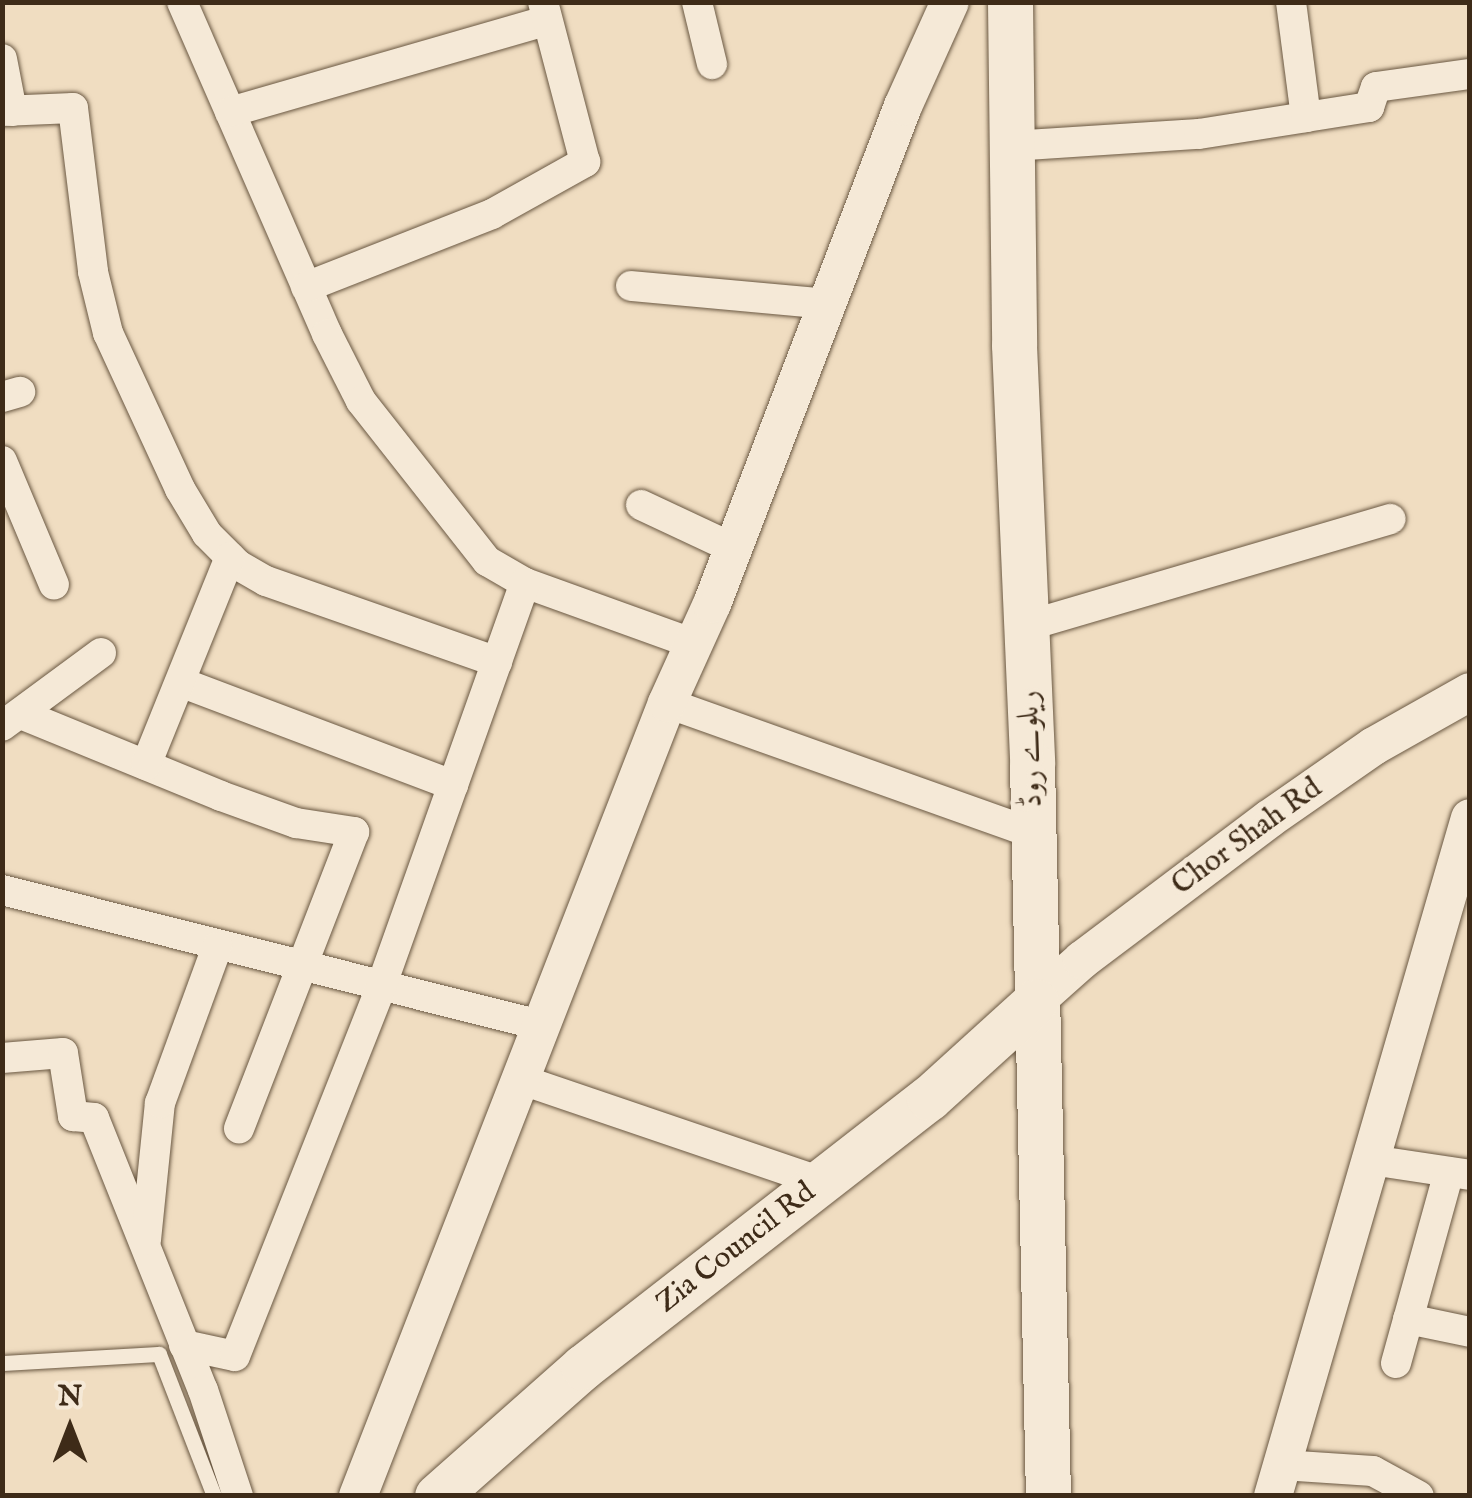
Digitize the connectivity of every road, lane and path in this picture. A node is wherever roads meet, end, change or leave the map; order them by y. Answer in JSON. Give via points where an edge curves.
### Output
{"nodes":[{"id":1,"x":182,"y":2,"type":"edge"},
{"id":2,"x":698,"y":2,"type":"edge"},
{"id":3,"x":950,"y":2,"type":"edge"},
{"id":4,"x":1010,"y":2,"type":"edge"},
{"id":5,"x":1292,"y":2,"type":"edge"},
{"id":6,"x":545,"y":12,"type":"edge"},
{"id":7,"x":2,"y":58,"type":"edge"},
{"id":8,"x":712,"y":64,"type":"dead end"},
{"id":9,"x":1470,"y":74,"type":"edge"},
{"id":10,"x":7,"y":111,"type":"edge"},
{"id":11,"x":230,"y":112,"type":"junction"},
{"id":12,"x":1306,"y":117,"type":"junction"},
{"id":13,"x":1011,"y":146,"type":"junction"},
{"id":14,"x":631,"y":286,"type":"dead end"},
{"id":15,"x":306,"y":287,"type":"junction"},
{"id":16,"x":826,"y":304,"type":"junction"},
{"id":17,"x":2,"y":461,"type":"edge"},
{"id":18,"x":642,"y":505,"type":"dead end"},
{"id":19,"x":1391,"y":518,"type":"dead end"},
{"id":20,"x":733,"y":548,"type":"junction"},
{"id":21,"x":230,"y":557,"type":"junction"},
{"id":22,"x":525,"y":583,"type":"junction"},
{"id":23,"x":54,"y":585,"type":"dead end"},
{"id":24,"x":1026,"y":626,"type":"junction"},
{"id":25,"x":692,"y":642,"type":"junction"},
{"id":26,"x":101,"y":654,"type":"dead end"},
{"id":27,"x":497,"y":662,"type":"junction"},
{"id":28,"x":180,"y":682,"type":"junction"},
{"id":29,"x":1470,"y":692,"type":"edge"},
{"id":30,"x":667,"y":703,"type":"junction"},
{"id":31,"x":12,"y":720,"type":"edge"},
{"id":32,"x":146,"y":765,"type":"junction"},
{"id":33,"x":453,"y":784,"type":"junction"},
{"id":34,"x":1470,"y":818,"type":"edge"},
{"id":35,"x":1033,"y":833,"type":"junction"},
{"id":36,"x":2,"y":890,"type":"edge"},
{"id":37,"x":1456,"y":904,"type":"edge"},
{"id":38,"x":217,"y":946,"type":"junction"},
{"id":39,"x":300,"y":966,"type":"junction"},
{"id":40,"x":381,"y":986,"type":"junction"},
{"id":41,"x":1036,"y":1001,"type":"junction"},
{"id":42,"x":540,"y":1025,"type":"junction"},
{"id":43,"x":2,"y":1058,"type":"edge"},
{"id":44,"x":519,"y":1079,"type":"junction"},
{"id":45,"x":239,"y":1128,"type":"dead end"},
{"id":46,"x":1371,"y":1160,"type":"junction"},
{"id":47,"x":1459,"y":1173,"type":"edge"},
{"id":48,"x":821,"y":1182,"type":"junction"},
{"id":49,"x":146,"y":1248,"type":"junction"},
{"id":50,"x":1408,"y":1319,"type":"junction"},
{"id":51,"x":1470,"y":1332,"type":"edge"},
{"id":52,"x":184,"y":1345,"type":"junction"},
{"id":53,"x":2,"y":1363,"type":"edge"},
{"id":54,"x":1396,"y":1363,"type":"dead end"},
{"id":55,"x":1277,"y":1480,"type":"edge"},
{"id":56,"x":214,"y":1496,"type":"edge"},
{"id":57,"x":238,"y":1496,"type":"edge"},
{"id":58,"x":358,"y":1496,"type":"edge"},
{"id":59,"x":437,"y":1496,"type":"edge"},
{"id":60,"x":1048,"y":1496,"type":"edge"},
{"id":61,"x":1419,"y":1496,"type":"edge"}],
"edges":[{"from":1,"to":11,"type":"street"},
{"from":2,"to":8,"type":"street"},
{"from":3,"to":16,"type":"street"},
{"from":4,"to":13,"type":"main road","name":"ریلوے روڈ"},
{"from":5,"to":12,"type":"street"},
{"from":6,"to":11,"type":"street"},
{"from":6,"to":15,"type":"street","via":[[585,162],[492,214]]},
{"from":7,"to":10,"type":"street"},
{"from":9,"to":12,"type":"street","via":[[1376,87],[1369,107]]},
{"from":10,"to":21,"type":"street","via":[[73,108],[93,272],[108,333],[180,489]]},
{"from":11,"to":15,"type":"street"},
{"from":12,"to":13,"type":"street","via":[[1198,134]]},
{"from":13,"to":24,"type":"main road","name":"ریلوے روڈ"},
{"from":14,"to":16,"type":"street"},
{"from":15,"to":22,"type":"street","via":[[361,401],[487,561]]},
{"from":16,"to":20,"type":"street"},
{"from":17,"to":23,"type":"street"},
{"from":18,"to":20,"type":"street"},
{"from":19,"to":24,"type":"street"},
{"from":20,"to":25,"type":"street"},
{"from":21,"to":27,"type":"street","via":[[266,581]]},
{"from":21,"to":28,"type":"street"},
{"from":22,"to":25,"type":"street"},
{"from":22,"to":27,"type":"street"},
{"from":24,"to":35,"type":"main road","name":"ریلوے روڈ"},
{"from":25,"to":30,"type":"street"},
{"from":26,"to":31,"type":"street"},
{"from":27,"to":33,"type":"street"},
{"from":28,"to":32,"type":"street"},
{"from":28,"to":33,"type":"street"},
{"from":29,"to":41,"type":"street","name":"Chor Shah Rd","via":[[1374,746],[1269,819]]},
{"from":30,"to":35,"type":"street"},
{"from":30,"to":42,"type":"street"},
{"from":31,"to":32,"type":"street"},
{"from":32,"to":39,"type":"street","via":[[296,822],[354,832]]},
{"from":33,"to":40,"type":"street"},
{"from":34,"to":37,"type":"street"},
{"from":35,"to":41,"type":"main road","name":"ریلوے روڈ"},
{"from":36,"to":38,"type":"street"},
{"from":37,"to":46,"type":"street"},
{"from":38,"to":39,"type":"street"},
{"from":38,"to":49,"type":"street","via":[[160,1104]]},
{"from":39,"to":40,"type":"street"},
{"from":39,"to":45,"type":"street"},
{"from":40,"to":42,"type":"street"},
{"from":40,"to":52,"type":"street","via":[[235,1356]]},
{"from":41,"to":48,"type":"main road","name":"Zia Council Rd","via":[[929,1098]]},
{"from":41,"to":60,"type":"main road","name":"ریلوے روڈ"},
{"from":42,"to":44,"type":"street"},
{"from":43,"to":49,"type":"street","via":[[64,1052],[73,1116],[94,1118]]},
{"from":44,"to":48,"type":"street"},
{"from":44,"to":58,"type":"street"},
{"from":46,"to":47,"type":"street"},
{"from":46,"to":55,"type":"street"},
{"from":47,"to":50,"type":"street"},
{"from":48,"to":59,"type":"main road","name":"Zia Council Rd","via":[[583,1367]]},
{"from":49,"to":52,"type":"street"},
{"from":50,"to":51,"type":"street"},
{"from":50,"to":54,"type":"street"},
{"from":52,"to":57,"type":"street"},
{"from":53,"to":56,"type":"lane","via":[[159,1354]]},
{"from":55,"to":61,"type":"street","via":[[1373,1471]]}]}
